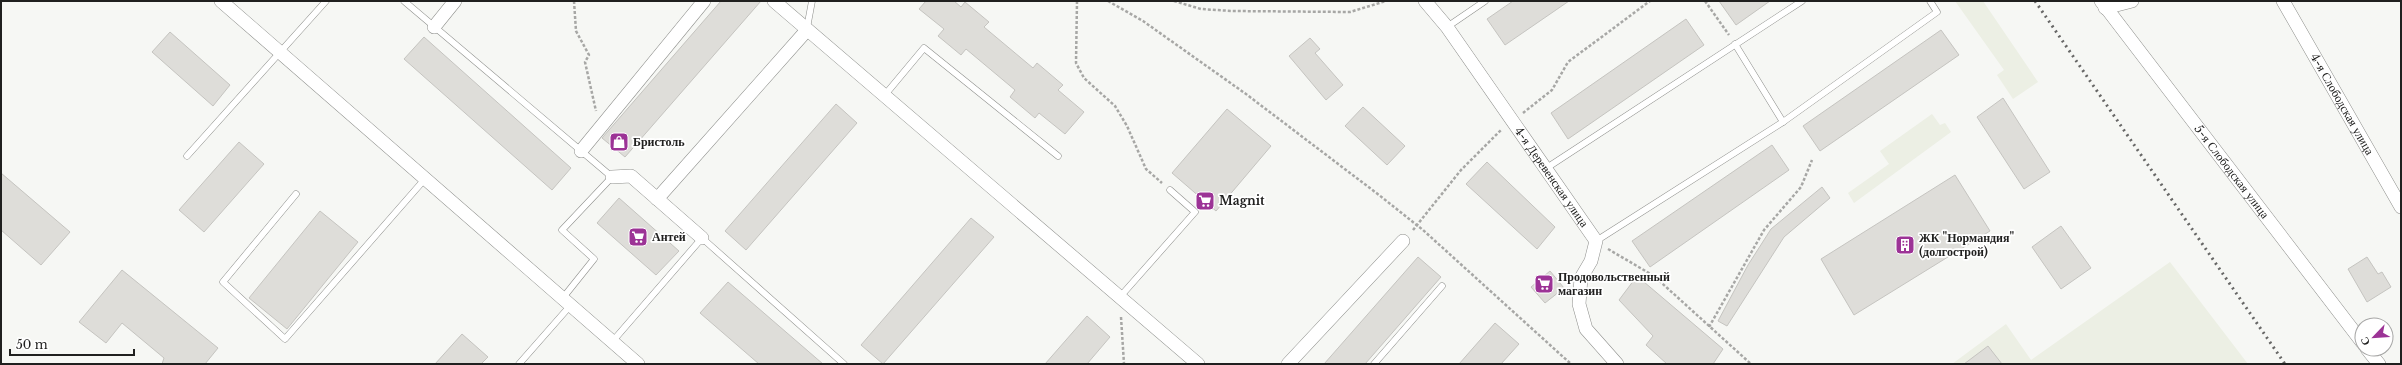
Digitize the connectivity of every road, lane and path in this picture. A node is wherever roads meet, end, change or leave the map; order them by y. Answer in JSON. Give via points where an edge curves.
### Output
{"nodes":[{"id":1,"x":221,"y":1,"type":"edge"},
{"id":2,"x":326,"y":1,"type":"edge"},
{"id":3,"x":404,"y":1,"type":"edge"},
{"id":4,"x":455,"y":1,"type":"edge"},
{"id":5,"x":574,"y":1,"type":"edge"},
{"id":6,"x":704,"y":1,"type":"edge"},
{"id":7,"x":774,"y":1,"type":"edge"},
{"id":8,"x":812,"y":1,"type":"edge"},
{"id":9,"x":1077,"y":1,"type":"edge"},
{"id":10,"x":1108,"y":1,"type":"edge"},
{"id":11,"x":1174,"y":1,"type":"edge"},
{"id":12,"x":1386,"y":1,"type":"edge"},
{"id":13,"x":1425,"y":1,"type":"edge"},
{"id":14,"x":1485,"y":1,"type":"edge"},
{"id":15,"x":1704,"y":1,"type":"edge"},
{"id":16,"x":1802,"y":1,"type":"edge"},
{"id":17,"x":1930,"y":1,"type":"edge"},
{"id":18,"x":2132,"y":1,"type":"edge"},
{"id":19,"x":2283,"y":1,"type":"edge"},
{"id":20,"x":2103,"y":5,"type":"edge"},
{"id":21,"x":434,"y":27,"type":"junction"},
{"id":22,"x":1447,"y":27,"type":"junction"},
{"id":23,"x":806,"y":30,"type":"junction"},
{"id":24,"x":1735,"y":44,"type":"junction"},
{"id":25,"x":280,"y":52,"type":"junction"},
{"id":26,"x":884,"y":97,"type":"junction"},
{"id":27,"x":595,"y":117,"type":"dead end"},
{"id":28,"x":1783,"y":122,"type":"junction"},
{"id":29,"x":581,"y":151,"type":"junction"},
{"id":30,"x":187,"y":156,"type":"dead end"},
{"id":31,"x":1058,"y":156,"type":"dead end"},
{"id":32,"x":1812,"y":160,"type":"dead end"},
{"id":33,"x":1545,"y":169,"type":"junction"},
{"id":34,"x":612,"y":177,"type":"junction"},
{"id":35,"x":424,"y":180,"type":"junction"},
{"id":36,"x":1170,"y":190,"type":"joint"},
{"id":37,"x":296,"y":194,"type":"dead end"},
{"id":38,"x":657,"y":198,"type":"junction"},
{"id":39,"x":2401,"y":207,"type":"edge"},
{"id":40,"x":702,"y":238,"type":"junction"},
{"id":41,"x":1403,"y":241,"type":"dead end"},
{"id":42,"x":1596,"y":241,"type":"junction"},
{"id":43,"x":1442,"y":286,"type":"dead end"},
{"id":44,"x":1120,"y":298,"type":"junction"},
{"id":45,"x":566,"y":302,"type":"junction"},
{"id":46,"x":1709,"y":327,"type":"junction"},
{"id":47,"x":2354,"y":332,"type":"edge"},
{"id":48,"x":612,"y":342,"type":"junction"},
{"id":49,"x":519,"y":364,"type":"edge"},
{"id":50,"x":638,"y":364,"type":"edge"},
{"id":51,"x":844,"y":364,"type":"edge"},
{"id":52,"x":1124,"y":364,"type":"edge"},
{"id":53,"x":1198,"y":364,"type":"edge"},
{"id":54,"x":1288,"y":364,"type":"edge"},
{"id":55,"x":1374,"y":364,"type":"edge"},
{"id":56,"x":1571,"y":364,"type":"edge"},
{"id":57,"x":1617,"y":364,"type":"edge"},
{"id":58,"x":1751,"y":364,"type":"edge"}],
"edges":[{"from":1,"to":25,"type":"street"},
{"from":2,"to":25,"type":"lane"},
{"from":3,"to":21,"type":"lane"},
{"from":4,"to":21,"type":"street"},
{"from":5,"to":27,"type":"path","via":[[576,31],[589,55],[585,62]]},
{"from":6,"to":29,"type":"street"},
{"from":7,"to":23,"type":"street"},
{"from":8,"to":23,"type":"lane"},
{"from":9,"to":36,"type":"path","via":[[1076,63],[1084,78],[1115,106],[1146,169]]},
{"from":10,"to":56,"type":"path","via":[[1143,21],[1240,90],[1384,199],[1423,230]]},
{"from":11,"to":12,"type":"path","via":[[1201,9],[1232,12],[1350,12]]},
{"from":13,"to":22,"type":"street","name":"4-я Деревенская улица"},
{"from":14,"to":22,"type":"lane"},
{"from":15,"to":24,"type":"path"},
{"from":16,"to":24,"type":"lane"},
{"from":17,"to":28,"type":"lane","via":[[1937,12]]},
{"from":18,"to":20,"type":"street"},
{"from":19,"to":39,"type":"street","name":"4-я Слободская улица"},
{"from":20,"to":47,"type":"street","name":"5-я Слободская улица"},
{"from":21,"to":29,"type":"lane"},
{"from":22,"to":33,"type":"street","name":"4-я Деревенская улица"},
{"from":23,"to":26,"type":"street"},
{"from":23,"to":38,"type":"street"},
{"from":24,"to":28,"type":"lane"},
{"from":24,"to":33,"type":"lane"},
{"from":25,"to":30,"type":"lane"},
{"from":25,"to":35,"type":"street"},
{"from":26,"to":31,"type":"lane","via":[[924,48]]},
{"from":26,"to":44,"type":"street"},
{"from":28,"to":42,"type":"lane"},
{"from":29,"to":34,"type":"lane"},
{"from":32,"to":46,"type":"path","via":[[1801,187],[1764,230]]},
{"from":33,"to":42,"type":"street","name":"4-я Деревенская улица"},
{"from":34,"to":38,"type":"street","via":[[631,176]]},
{"from":34,"to":45,"type":"lane","via":[[562,230],[594,259]]},
{"from":35,"to":37,"type":"lane","via":[[285,339],[223,282]]},
{"from":35,"to":45,"type":"street"},
{"from":36,"to":44,"type":"lane","via":[[1195,212]]},
{"from":38,"to":40,"type":"street"},
{"from":40,"to":48,"type":"lane"},
{"from":40,"to":51,"type":"lane"},
{"from":41,"to":54,"type":"street"},
{"from":42,"to":46,"type":"path","via":[[1654,276]]},
{"from":42,"to":57,"type":"street","via":[[1591,261],[1581,278],[1579,304],[1586,329]]},
{"from":43,"to":55,"type":"lane"},
{"from":44,"to":52,"type":"path"},
{"from":44,"to":53,"type":"street"},
{"from":45,"to":48,"type":"street"},
{"from":45,"to":49,"type":"lane"},
{"from":46,"to":58,"type":"path"},
{"from":48,"to":50,"type":"street"}]}
